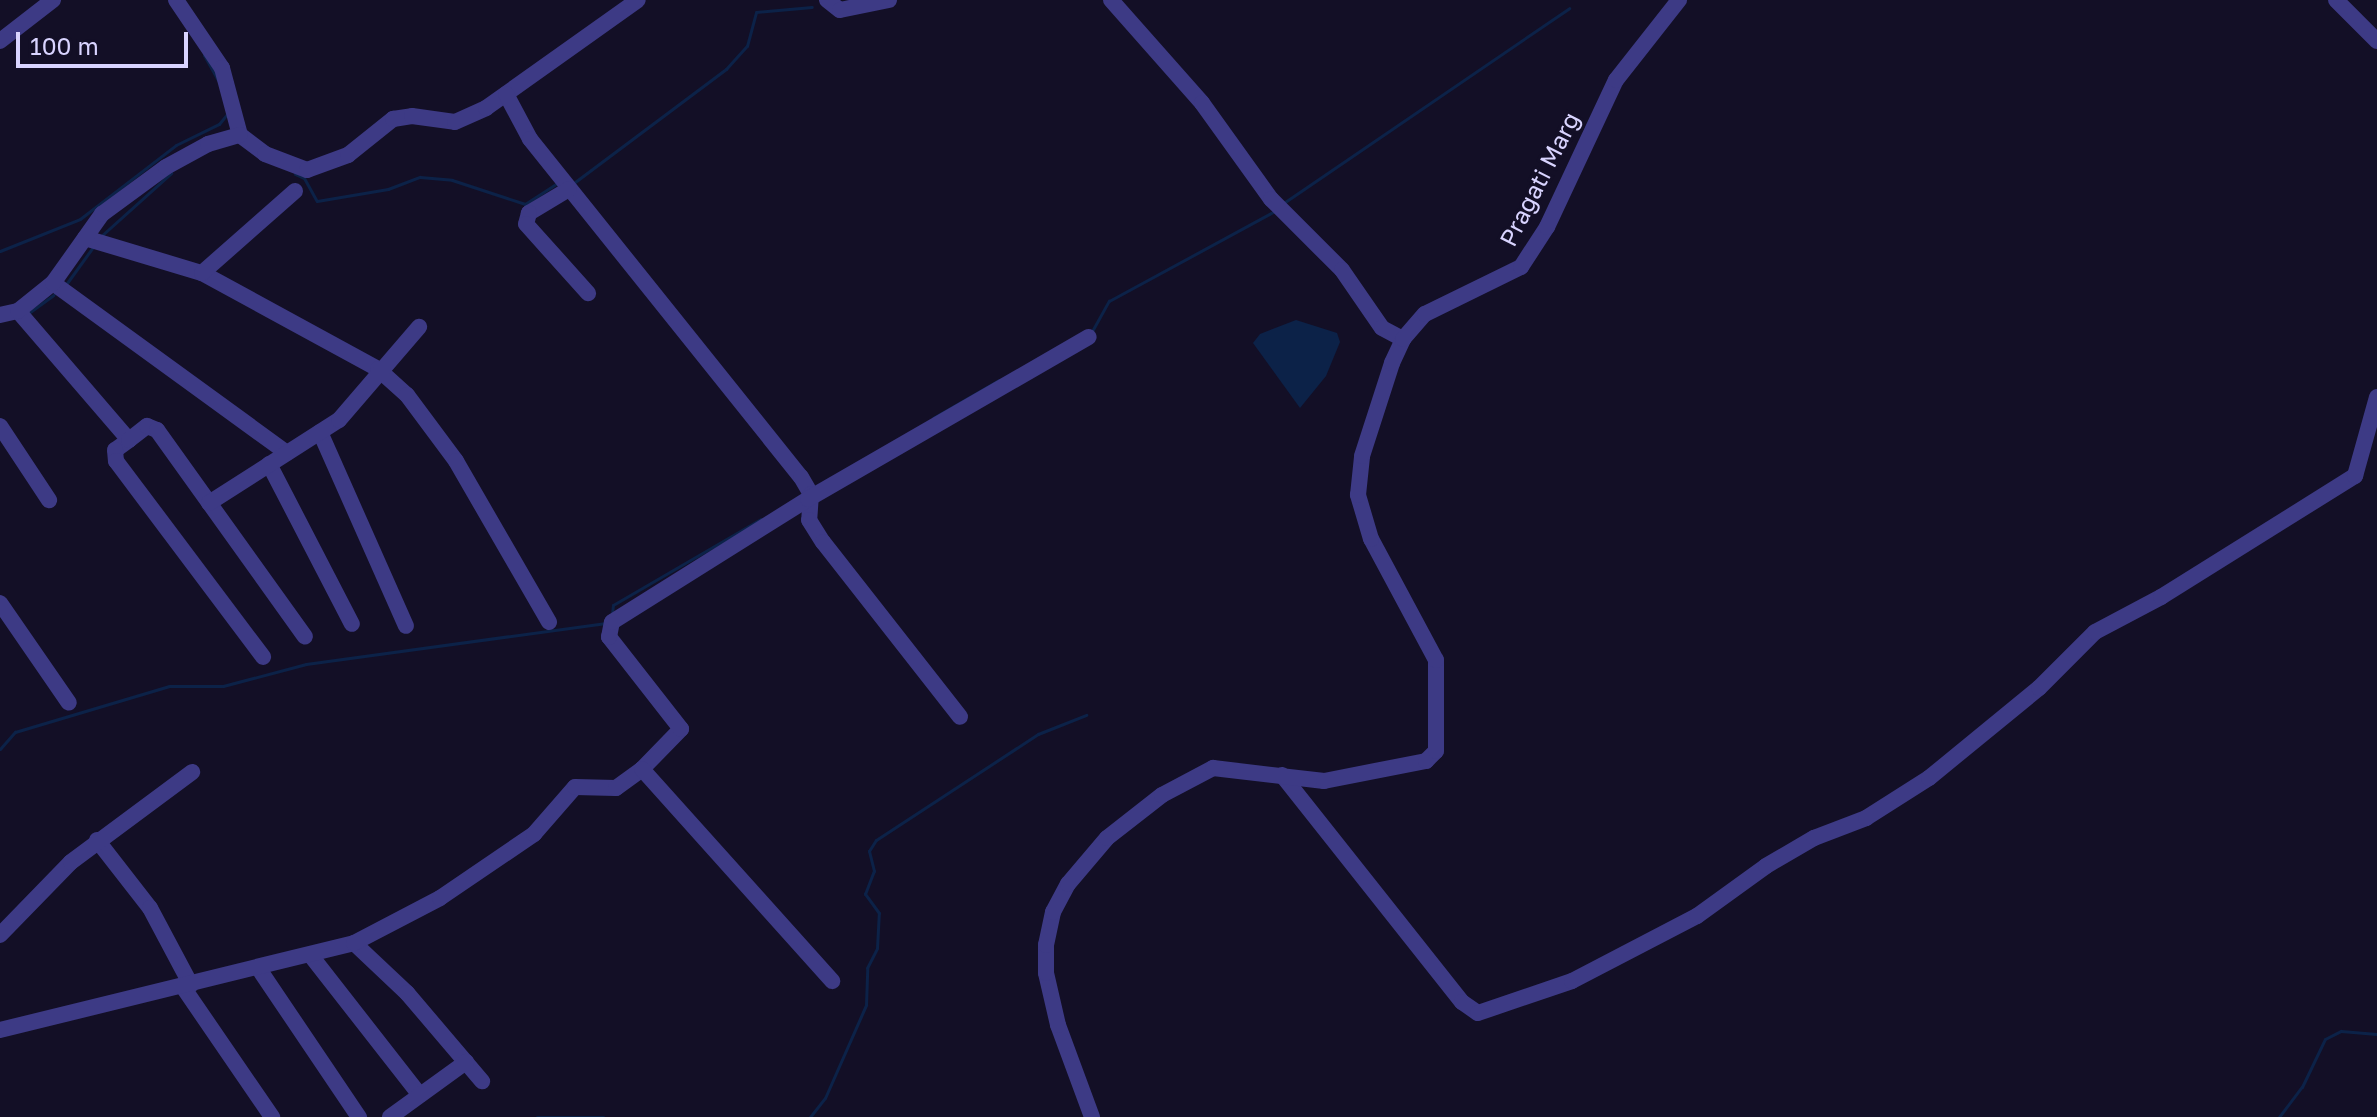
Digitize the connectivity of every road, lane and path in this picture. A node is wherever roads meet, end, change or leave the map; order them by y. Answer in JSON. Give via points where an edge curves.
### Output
{"nodes":[{"id":1,"x":53,"y":0,"type":"edge"},
{"id":2,"x":176,"y":0,"type":"edge"},
{"id":3,"x":638,"y":0,"type":"edge"},
{"id":4,"x":827,"y":0,"type":"edge"},
{"id":5,"x":889,"y":0,"type":"edge"},
{"id":6,"x":1111,"y":0,"type":"edge"},
{"id":7,"x":1679,"y":0,"type":"edge"},
{"id":8,"x":2336,"y":0,"type":"edge"},
{"id":9,"x":0,"y":41,"type":"edge"},
{"id":10,"x":2377,"y":41,"type":"edge"},
{"id":11,"x":506,"y":94,"type":"junction"},
{"id":12,"x":240,"y":135,"type":"junction"},
{"id":13,"x":569,"y":189,"type":"junction"},
{"id":14,"x":295,"y":191,"type":"dead end"},
{"id":15,"x":85,"y":238,"type":"junction"},
{"id":16,"x":202,"y":273,"type":"junction"},
{"id":17,"x":53,"y":283,"type":"junction"},
{"id":18,"x":588,"y":293,"type":"dead end"},
{"id":19,"x":18,"y":311,"type":"junction"},
{"id":20,"x":0,"y":315,"type":"edge"},
{"id":21,"x":419,"y":327,"type":"dead end"},
{"id":22,"x":1089,"y":337,"type":"dead end"},
{"id":23,"x":1403,"y":339,"type":"junction"},
{"id":24,"x":378,"y":369,"type":"junction"},
{"id":25,"x":2377,"y":397,"type":"edge"},
{"id":26,"x":0,"y":426,"type":"edge"},
{"id":27,"x":320,"y":432,"type":"junction"},
{"id":28,"x":129,"y":440,"type":"junction"},
{"id":29,"x":287,"y":453,"type":"junction"},
{"id":30,"x":269,"y":464,"type":"junction"},
{"id":31,"x":808,"y":499,"type":"junction"},
{"id":32,"x":49,"y":500,"type":"dead end"},
{"id":33,"x":209,"y":503,"type":"junction"},
{"id":34,"x":0,"y":603,"type":"edge"},
{"id":35,"x":549,"y":622,"type":"dead end"},
{"id":36,"x":352,"y":624,"type":"dead end"},
{"id":37,"x":406,"y":626,"type":"dead end"},
{"id":38,"x":305,"y":637,"type":"dead end"},
{"id":39,"x":263,"y":657,"type":"dead end"},
{"id":40,"x":69,"y":703,"type":"dead end"},
{"id":41,"x":960,"y":717,"type":"dead end"},
{"id":42,"x":642,"y":769,"type":"junction"},
{"id":43,"x":192,"y":772,"type":"dead end"},
{"id":44,"x":1282,"y":775,"type":"junction"},
{"id":45,"x":97,"y":840,"type":"junction"},
{"id":46,"x":0,"y":935,"type":"edge"},
{"id":47,"x":354,"y":943,"type":"junction"},
{"id":48,"x":312,"y":957,"type":"junction"},
{"id":49,"x":259,"y":969,"type":"junction"},
{"id":50,"x":832,"y":981,"type":"dead end"},
{"id":51,"x":187,"y":986,"type":"junction"},
{"id":52,"x":0,"y":1030,"type":"edge"},
{"id":53,"x":466,"y":1062,"type":"junction"},
{"id":54,"x":482,"y":1081,"type":"dead end"},
{"id":55,"x":420,"y":1095,"type":"junction"},
{"id":56,"x":272,"y":1117,"type":"edge"},
{"id":57,"x":359,"y":1117,"type":"edge"},
{"id":58,"x":390,"y":1117,"type":"edge"},
{"id":59,"x":1092,"y":1117,"type":"edge"}],
"edges":[{"from":1,"to":9,"type":"street"},
{"from":2,"to":12,"type":"street","via":[[222,68]]},
{"from":3,"to":11,"type":"street"},
{"from":4,"to":5,"type":"street","via":[[840,10]]},
{"from":6,"to":23,"type":"street","via":[[1202,103],[1271,199],[1342,270],[1382,328]]},
{"from":7,"to":23,"type":"street","name":"Pragati Marg","via":[[1616,80],[1547,227],[1521,267],[1425,314]]},
{"from":8,"to":10,"type":"street"},
{"from":11,"to":12,"type":"street","via":[[455,122],[393,119],[324,168],[292,166]]},
{"from":11,"to":13,"type":"street","via":[[530,139]]},
{"from":12,"to":15,"type":"street","via":[[208,144],[166,167],[102,214]]},
{"from":13,"to":18,"type":"street","via":[[529,213],[526,224]]},
{"from":13,"to":31,"type":"street","via":[[801,477],[811,494]]},
{"from":14,"to":16,"type":"street"},
{"from":15,"to":16,"type":"street"},
{"from":15,"to":17,"type":"street"},
{"from":16,"to":24,"type":"street"},
{"from":17,"to":19,"type":"street"},
{"from":17,"to":29,"type":"street"},
{"from":19,"to":20,"type":"street"},
{"from":19,"to":28,"type":"street"},
{"from":21,"to":24,"type":"street"},
{"from":22,"to":31,"type":"street"},
{"from":23,"to":44,"type":"street","name":"Pragati Marg","via":[[1362,456],[1358,495],[1371,539],[1436,660],[1438,744],[1432,757],[1412,764],[1324,781]]},
{"from":24,"to":27,"type":"street","via":[[339,420]]},
{"from":24,"to":35,"type":"street","via":[[407,395],[456,461]]},
{"from":25,"to":44,"type":"street","via":[[2355,476],[2095,632],[2039,688],[1929,778],[1866,818],[1778,859],[1697,916],[1572,981],[1478,1013],[1462,1002]]},
{"from":26,"to":32,"type":"street"},
{"from":27,"to":29,"type":"street"},
{"from":27,"to":37,"type":"street"},
{"from":28,"to":33,"type":"street","via":[[147,426],[157,430]]},
{"from":28,"to":39,"type":"street","via":[[115,450],[116,461]]},
{"from":29,"to":30,"type":"street"},
{"from":30,"to":33,"type":"street"},
{"from":30,"to":36,"type":"street"},
{"from":31,"to":41,"type":"street","via":[[809,520],[823,542]]},
{"from":31,"to":42,"type":"street","via":[[612,622],[609,637],[681,729]]},
{"from":33,"to":38,"type":"street"},
{"from":34,"to":40,"type":"street"},
{"from":42,"to":47,"type":"street","via":[[616,788],[575,787],[534,834],[440,898]]},
{"from":42,"to":50,"type":"street"},
{"from":43,"to":45,"type":"street"},
{"from":44,"to":59,"type":"street","name":"Pragati Marg","via":[[1201,771],[1107,838],[1068,884],[1053,912],[1046,973],[1058,1025]]},
{"from":45,"to":46,"type":"street"},
{"from":45,"to":51,"type":"street","via":[[150,908]]},
{"from":47,"to":48,"type":"street"},
{"from":47,"to":53,"type":"street"},
{"from":48,"to":49,"type":"street"},
{"from":48,"to":55,"type":"street"},
{"from":49,"to":51,"type":"street"},
{"from":49,"to":57,"type":"street"},
{"from":51,"to":52,"type":"street"},
{"from":51,"to":56,"type":"street"},
{"from":53,"to":54,"type":"street"},
{"from":53,"to":55,"type":"street"},
{"from":55,"to":58,"type":"street"}]}
